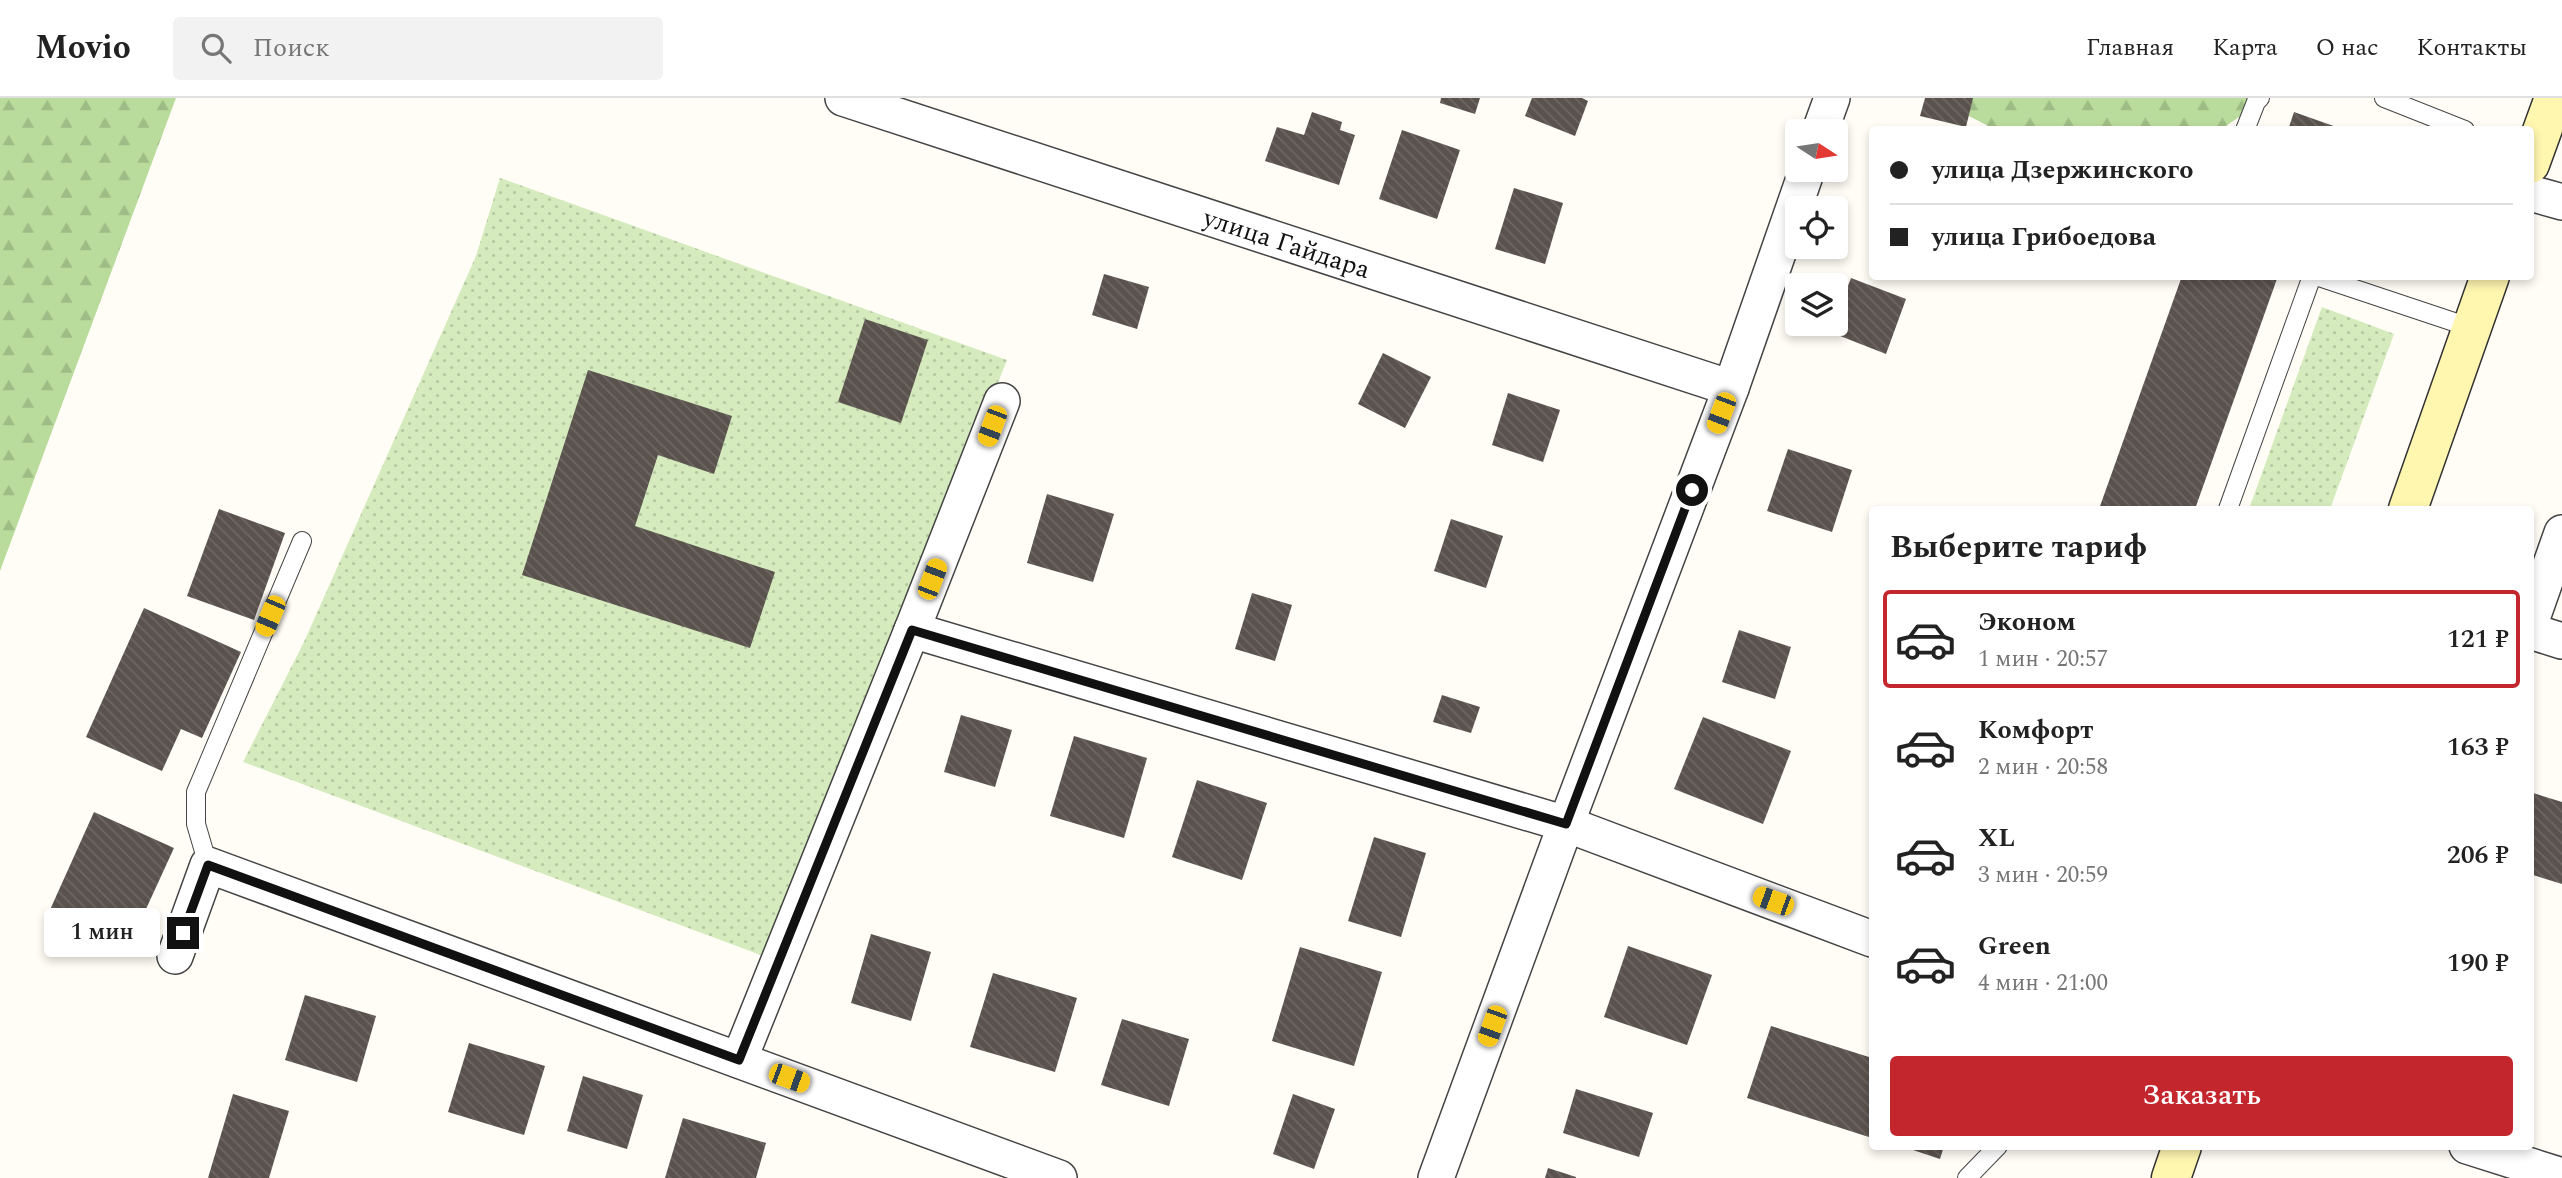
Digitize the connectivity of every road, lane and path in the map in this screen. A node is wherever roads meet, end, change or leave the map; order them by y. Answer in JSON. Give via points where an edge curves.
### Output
{"nodes":[{"id":1,"x":843,"y":98,"type":"edge"},
{"id":2,"x":1832,"y":98,"type":"edge"},
{"id":3,"x":2260,"y":98,"type":"edge"},
{"id":4,"x":2384,"y":98,"type":"edge"},
{"id":5,"x":2554,"y":98,"type":"edge"},
{"id":6,"x":1824,"y":119,"type":"edge"},
{"id":7,"x":2247,"y":126,"type":"edge"},
{"id":8,"x":2455,"y":126,"type":"edge"},
{"id":9,"x":2534,"y":160,"type":"edge"},
{"id":10,"x":2534,"y":172,"type":"edge"},
{"id":11,"x":1803,"y":182,"type":"edge"},
{"id":12,"x":2562,"y":202,"type":"edge"},
{"id":13,"x":2313,"y":280,"type":"edge"},
{"id":14,"x":2326,"y":280,"type":"edge"},
{"id":15,"x":2489,"y":280,"type":"edge"},
{"id":16,"x":2472,"y":328,"type":"junction"},
{"id":17,"x":1731,"y":388,"type":"junction"},
{"id":18,"x":1002,"y":401,"type":"dead end"},
{"id":19,"x":2229,"y":506,"type":"edge"},
{"id":20,"x":2409,"y":506,"type":"edge"},
{"id":21,"x":2562,"y":533,"type":"edge"},
{"id":22,"x":302,"y":541,"type":"dead end"},
{"id":23,"x":2534,"y":613,"type":"edge"},
{"id":24,"x":912,"y":630,"type":"junction"},
{"id":25,"x":2534,"y":632,"type":"edge"},
{"id":26,"x":2562,"y":641,"type":"edge"},
{"id":27,"x":1566,"y":824,"type":"junction"},
{"id":28,"x":208,"y":865,"type":"junction"},
{"id":29,"x":1869,"y":938,"type":"edge"},
{"id":30,"x":175,"y":956,"type":"dead end"},
{"id":31,"x":739,"y":1060,"type":"junction"},
{"id":32,"x":1994,"y":1150,"type":"edge"},
{"id":33,"x":2181,"y":1150,"type":"edge"},
{"id":34,"x":2479,"y":1150,"type":"edge"},
{"id":35,"x":2562,"y":1177,"type":"edge"},
{"id":36,"x":1059,"y":1178,"type":"edge"},
{"id":37,"x":1436,"y":1178,"type":"edge"},
{"id":38,"x":1967,"y":1178,"type":"edge"},
{"id":39,"x":2171,"y":1178,"type":"edge"}],
"edges":[{"from":1,"to":17,"type":"street","name":"улица Гайдара"},
{"from":2,"to":6,"type":"street"},
{"from":3,"to":7,"type":"lane"},
{"from":4,"to":8,"type":"lane"},
{"from":5,"to":9,"type":"street"},
{"from":10,"to":12,"type":"street"},
{"from":11,"to":17,"type":"street"},
{"from":13,"to":19,"type":"lane"},
{"from":14,"to":16,"type":"lane"},
{"from":15,"to":16,"type":"street"},
{"from":16,"to":20,"type":"street"},
{"from":17,"to":27,"type":"street"},
{"from":18,"to":24,"type":"street"},
{"from":21,"to":23,"type":"street"},
{"from":22,"to":28,"type":"lane","via":[[196,792],[196,824]]},
{"from":24,"to":27,"type":"street"},
{"from":24,"to":31,"type":"street"},
{"from":25,"to":26,"type":"street"},
{"from":27,"to":29,"type":"street"},
{"from":27,"to":37,"type":"street"},
{"from":28,"to":30,"type":"street"},
{"from":28,"to":31,"type":"street"},
{"from":31,"to":36,"type":"street"},
{"from":32,"to":38,"type":"lane"},
{"from":33,"to":39,"type":"street"},
{"from":34,"to":35,"type":"street"}]}
